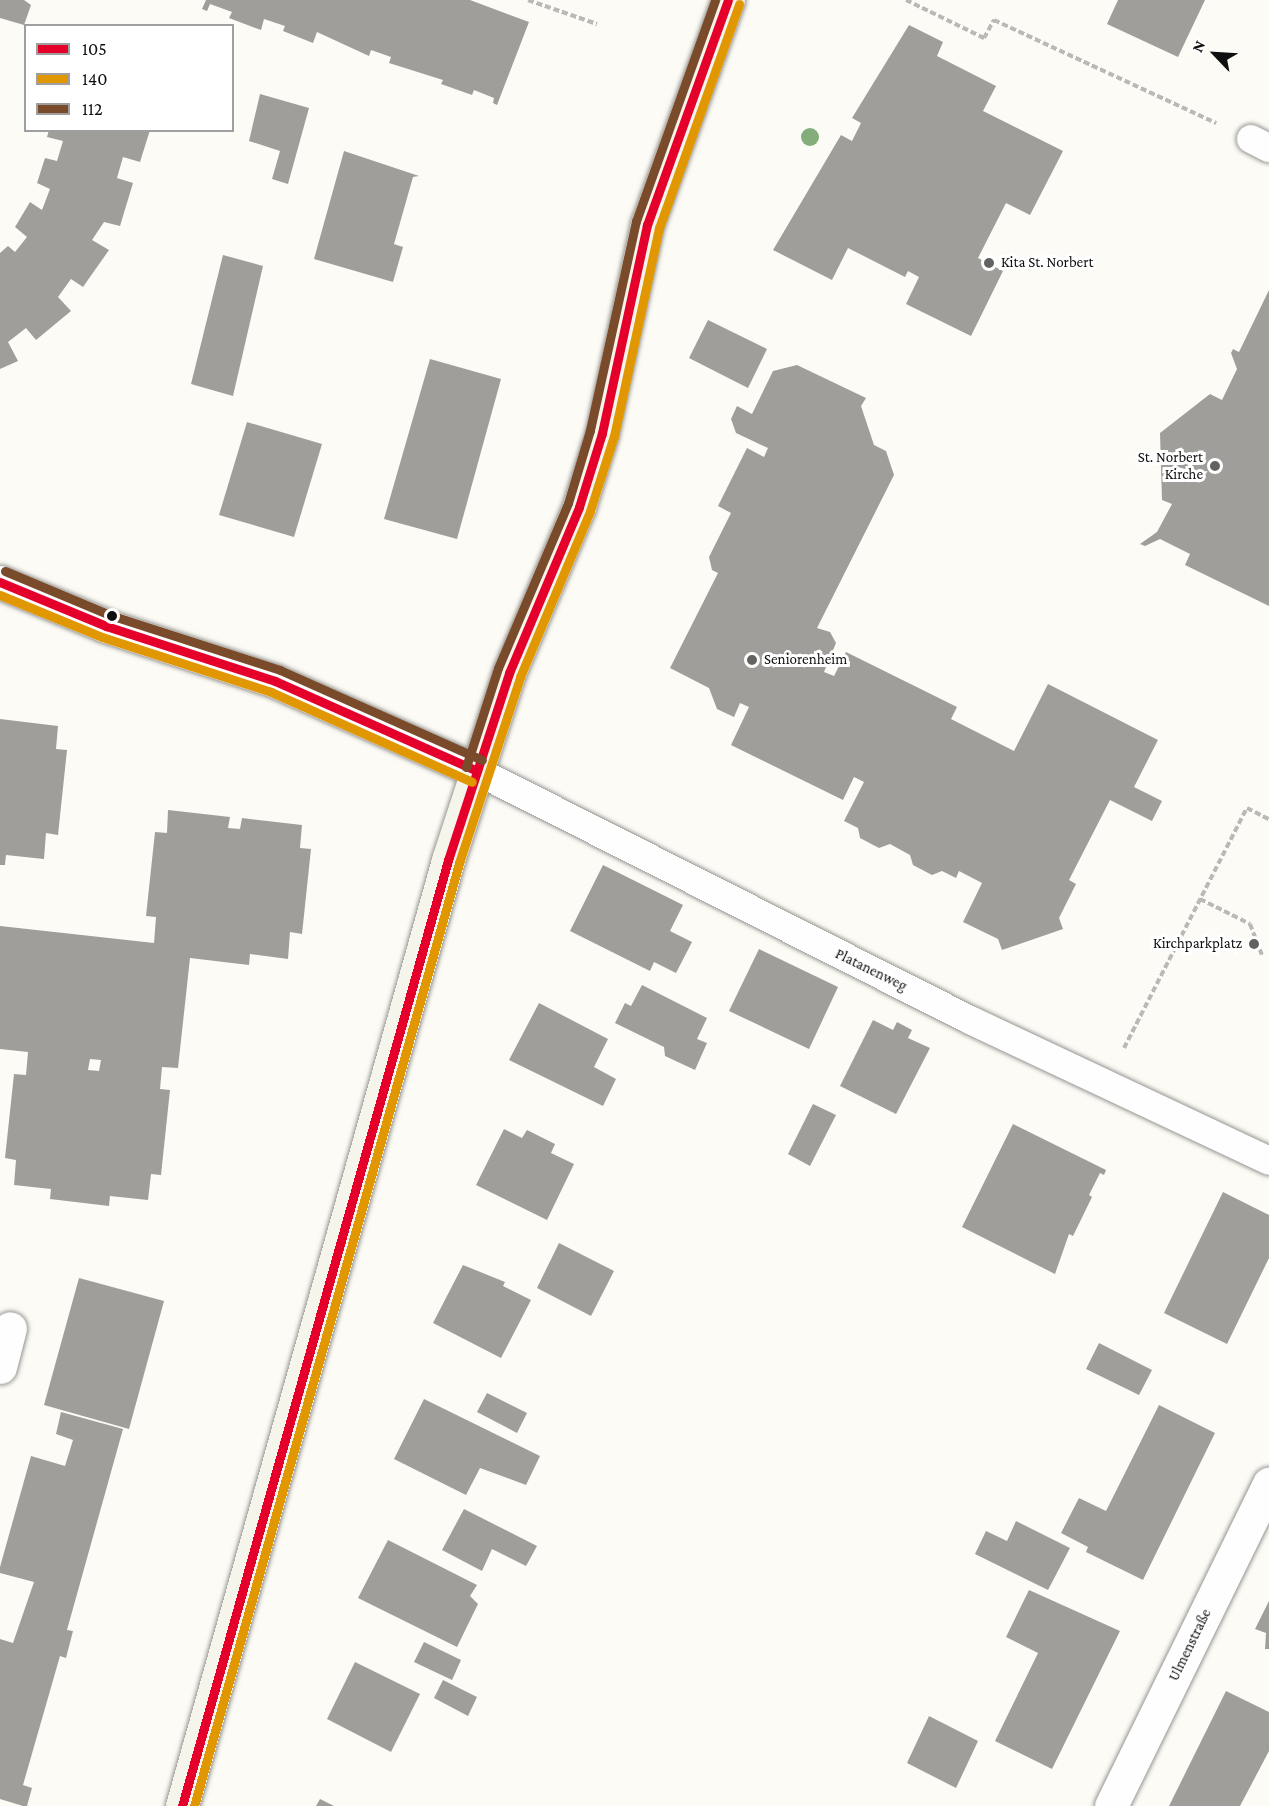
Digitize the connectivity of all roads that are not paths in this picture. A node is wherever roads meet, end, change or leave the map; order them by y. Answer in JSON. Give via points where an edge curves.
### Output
{"nodes":[{"id":1,"x":728,"y":0,"type":"edge"},
{"id":2,"x":0,"y":582,"type":"edge"},
{"id":3,"x":477,"y":771,"type":"junction"},
{"id":4,"x":1269,"y":1161,"type":"edge"},
{"id":5,"x":10,"y":1328,"type":"dead end"},
{"id":6,"x":0,"y":1367,"type":"edge"},
{"id":7,"x":1269,"y":1484,"type":"edge"},
{"id":8,"x":182,"y":1806,"type":"edge"},
{"id":9,"x":1111,"y":1806,"type":"edge"}],
"edges":[{"from":1,"to":3,"type":"street","via":[[647,225],[602,433],[579,507],[509,673]]},
{"from":2,"to":3,"type":"street","via":[[106,626],[275,681]]},
{"from":3,"to":4,"type":"lane","name":"Platanenweg","via":[[962,1016]]},
{"from":3,"to":8,"type":"street","via":[[391,1058]]},
{"from":5,"to":6,"type":"street"},
{"from":7,"to":9,"type":"street","name":"Ulmenstraße"}]}
